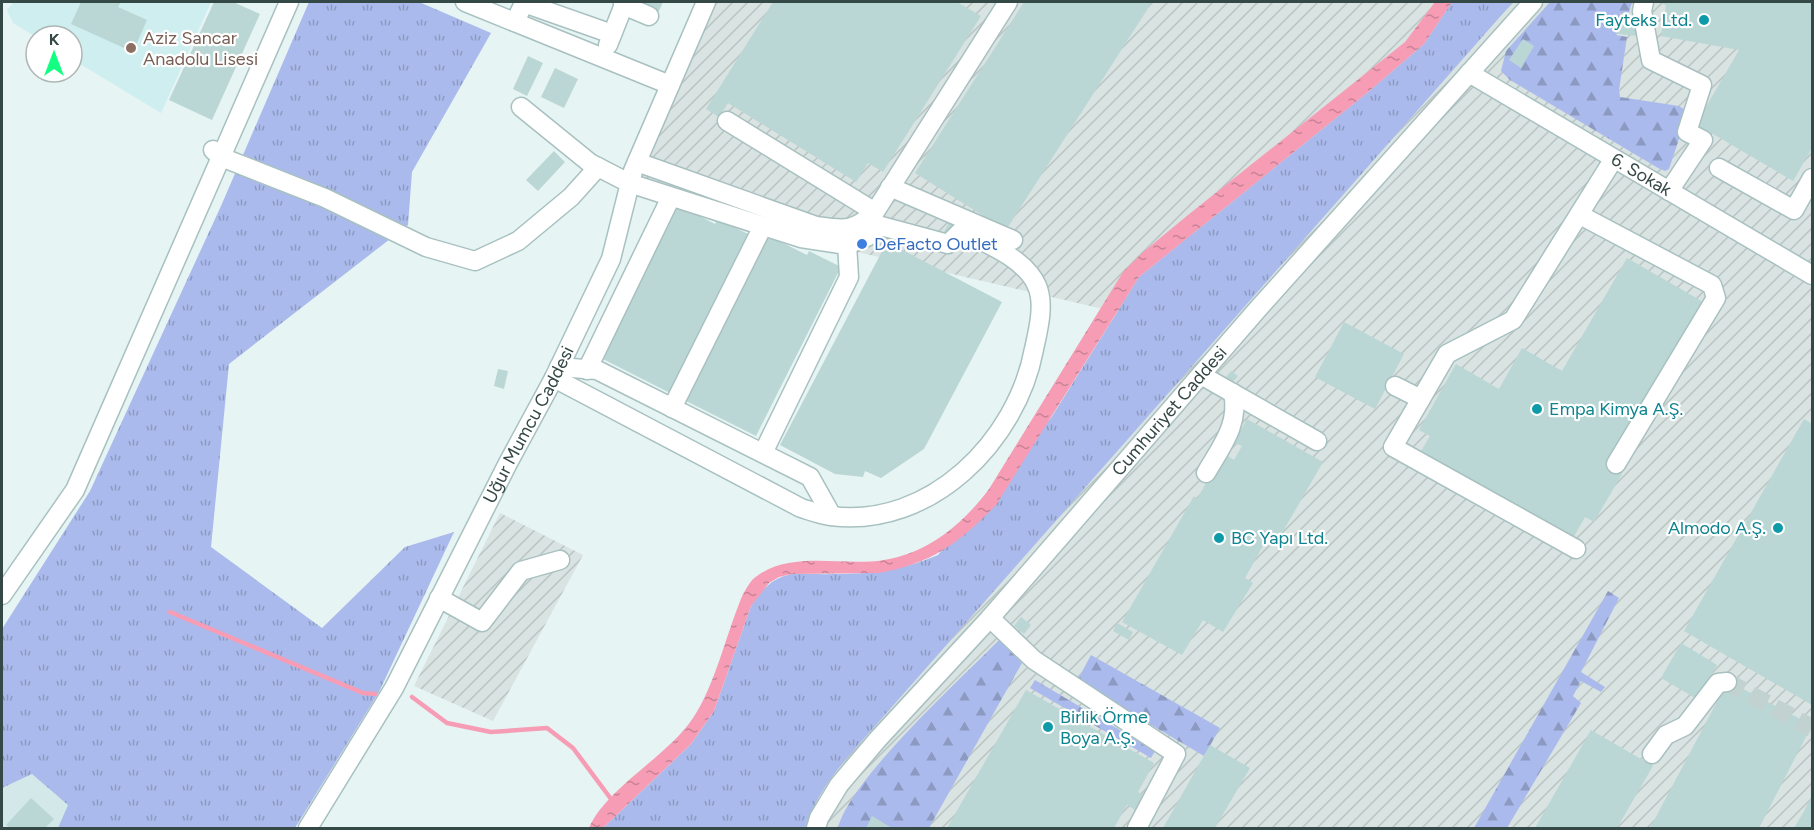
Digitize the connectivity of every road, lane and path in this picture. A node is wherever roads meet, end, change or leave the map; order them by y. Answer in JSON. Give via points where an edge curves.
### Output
{"nodes":[{"id":1,"x":289,"y":2,"type":"edge"},
{"id":2,"x":465,"y":2,"type":"edge"},
{"id":3,"x":706,"y":2,"type":"edge"},
{"id":4,"x":1008,"y":2,"type":"edge"},
{"id":5,"x":1533,"y":2,"type":"edge"},
{"id":6,"x":1644,"y":2,"type":"edge"},
{"id":7,"x":624,"y":3,"type":"edge"},
{"id":8,"x":650,"y":16,"type":"dead end"},
{"id":9,"x":515,"y":22,"type":"junction"},
{"id":10,"x":612,"y":34,"type":"junction"},
{"id":11,"x":603,"y":58,"type":"junction"},
{"id":12,"x":1468,"y":73,"type":"junction"},
{"id":13,"x":670,"y":85,"type":"junction"},
{"id":14,"x":521,"y":107,"type":"dead end"},
{"id":15,"x":727,"y":121,"type":"dead end"},
{"id":16,"x":217,"y":153,"type":"junction"},
{"id":17,"x":1613,"y":160,"type":"junction"},
{"id":18,"x":637,"y":162,"type":"junction"},
{"id":19,"x":598,"y":167,"type":"junction"},
{"id":20,"x":1719,"y":168,"type":"dead end"},
{"id":21,"x":1812,"y":178,"type":"edge"},
{"id":22,"x":629,"y":183,"type":"junction"},
{"id":23,"x":890,"y":187,"type":"junction"},
{"id":24,"x":1669,"y":191,"type":"junction"},
{"id":25,"x":671,"y":197,"type":"junction"},
{"id":26,"x":875,"y":212,"type":"junction"},
{"id":27,"x":1580,"y":215,"type":"junction"},
{"id":28,"x":763,"y":226,"type":"junction"},
{"id":29,"x":1013,"y":240,"type":"dead end"},
{"id":30,"x":848,"y":244,"type":"junction"},
{"id":31,"x":1812,"y":272,"type":"edge"},
{"id":32,"x":587,"y":370,"type":"junction"},
{"id":33,"x":556,"y":373,"type":"junction"},
{"id":34,"x":1201,"y":375,"type":"junction"},
{"id":35,"x":1395,"y":386,"type":"dead end"},
{"id":36,"x":1233,"y":393,"type":"junction"},
{"id":37,"x":1421,"y":399,"type":"junction"},
{"id":38,"x":672,"y":408,"type":"junction"},
{"id":39,"x":1317,"y":441,"type":"dead end"},
{"id":40,"x":763,"y":453,"type":"junction"},
{"id":41,"x":1616,"y":464,"type":"dead end"},
{"id":42,"x":1206,"y":473,"type":"dead end"},
{"id":43,"x":832,"y":516,"type":"junction"},
{"id":44,"x":1576,"y":549,"type":"dead end"},
{"id":45,"x":560,"y":560,"type":"dead end"},
{"id":46,"x":2,"y":595,"type":"edge"},
{"id":47,"x":439,"y":598,"type":"junction"},
{"id":48,"x":990,"y":618,"type":"junction"},
{"id":49,"x":1727,"y":681,"type":"dead end"},
{"id":50,"x":1652,"y":754,"type":"dead end"},
{"id":51,"x":308,"y":828,"type":"edge"},
{"id":52,"x":816,"y":828,"type":"edge"},
{"id":53,"x":1137,"y":828,"type":"edge"}],
"edges":[{"from":1,"to":16,"type":"street"},
{"from":2,"to":9,"type":"street"},
{"from":3,"to":13,"type":"street","name":"Uğur Mumcu Caddesi"},
{"from":4,"to":23,"type":"street"},
{"from":5,"to":12,"type":"street","name":"Cumhuriyet Caddesi"},
{"from":6,"to":24,"type":"street","via":[[1642,11],[1651,60],[1702,85],[1687,132],[1703,140]]},
{"from":7,"to":8,"type":"street"},
{"from":7,"to":10,"type":"street"},
{"from":9,"to":10,"type":"street","via":[[524,3]]},
{"from":9,"to":11,"type":"street"},
{"from":10,"to":11,"type":"street"},
{"from":11,"to":13,"type":"street"},
{"from":12,"to":17,"type":"street","name":"6. Sokak"},
{"from":12,"to":34,"type":"street","name":"Cumhuriyet Caddesi"},
{"from":13,"to":18,"type":"street","name":"Uğur Mumcu Caddesi"},
{"from":14,"to":19,"type":"street"},
{"from":15,"to":26,"type":"street"},
{"from":16,"to":19,"type":"street","via":[[325,198],[426,247],[475,261],[518,241],[571,197]]},
{"from":16,"to":46,"type":"street","via":[[75,490]]},
{"from":17,"to":24,"type":"street","name":"6. Sokak"},
{"from":17,"to":27,"type":"street"},
{"from":18,"to":22,"type":"street","name":"Uğur Mumcu Caddesi"},
{"from":18,"to":26,"type":"street","via":[[816,226],[845,230],[860,225]]},
{"from":19,"to":22,"type":"street"},
{"from":20,"to":21,"type":"street","via":[[1794,210]]},
{"from":22,"to":25,"type":"street"},
{"from":22,"to":33,"type":"street","name":"Uğur Mumcu Caddesi","via":[[611,259]]},
{"from":23,"to":26,"type":"street"},
{"from":23,"to":29,"type":"street"},
{"from":24,"to":31,"type":"street","name":"6. Sokak"},
{"from":25,"to":28,"type":"street"},
{"from":25,"to":32,"type":"street"},
{"from":27,"to":37,"type":"street","via":[[1513,320],[1447,354]]},
{"from":27,"to":41,"type":"street","via":[[1712,285],[1716,291],[1716,298]]},
{"from":28,"to":30,"type":"street","via":[[801,238]]},
{"from":28,"to":38,"type":"street"},
{"from":30,"to":40,"type":"street","via":[[849,277]]},
{"from":30,"to":43,"type":"street","via":[[881,226],[948,244],[961,231],[1013,256],[1037,286],[1040,307],[1029,374],[1017,402],[982,454],[926,499],[895,511]]},
{"from":32,"to":33,"type":"street"},
{"from":32,"to":38,"type":"street","via":[[597,370]]},
{"from":33,"to":43,"type":"street","via":[[801,508]]},
{"from":33,"to":47,"type":"street","name":"Uğur Mumcu Caddesi"},
{"from":34,"to":36,"type":"street"},
{"from":34,"to":48,"type":"street","name":"Cumhuriyet Caddesi"},
{"from":35,"to":37,"type":"street"},
{"from":36,"to":39,"type":"street"},
{"from":36,"to":42,"type":"street","via":[[1233,425]]},
{"from":37,"to":44,"type":"street","via":[[1393,447]]},
{"from":38,"to":40,"type":"street"},
{"from":40,"to":43,"type":"street","via":[[810,477]]},
{"from":45,"to":47,"type":"street","via":[[521,571],[482,621]]},
{"from":47,"to":51,"type":"street","name":"Uğur Mumcu Caddesi","via":[[394,688]]},
{"from":48,"to":52,"type":"street","name":"Cumhuriyet Caddesi","via":[[839,785]]},
{"from":48,"to":53,"type":"street","via":[[1041,665],[1176,754]]},
{"from":49,"to":50,"type":"street","via":[[1718,683],[1685,726],[1666,735]]}]}
